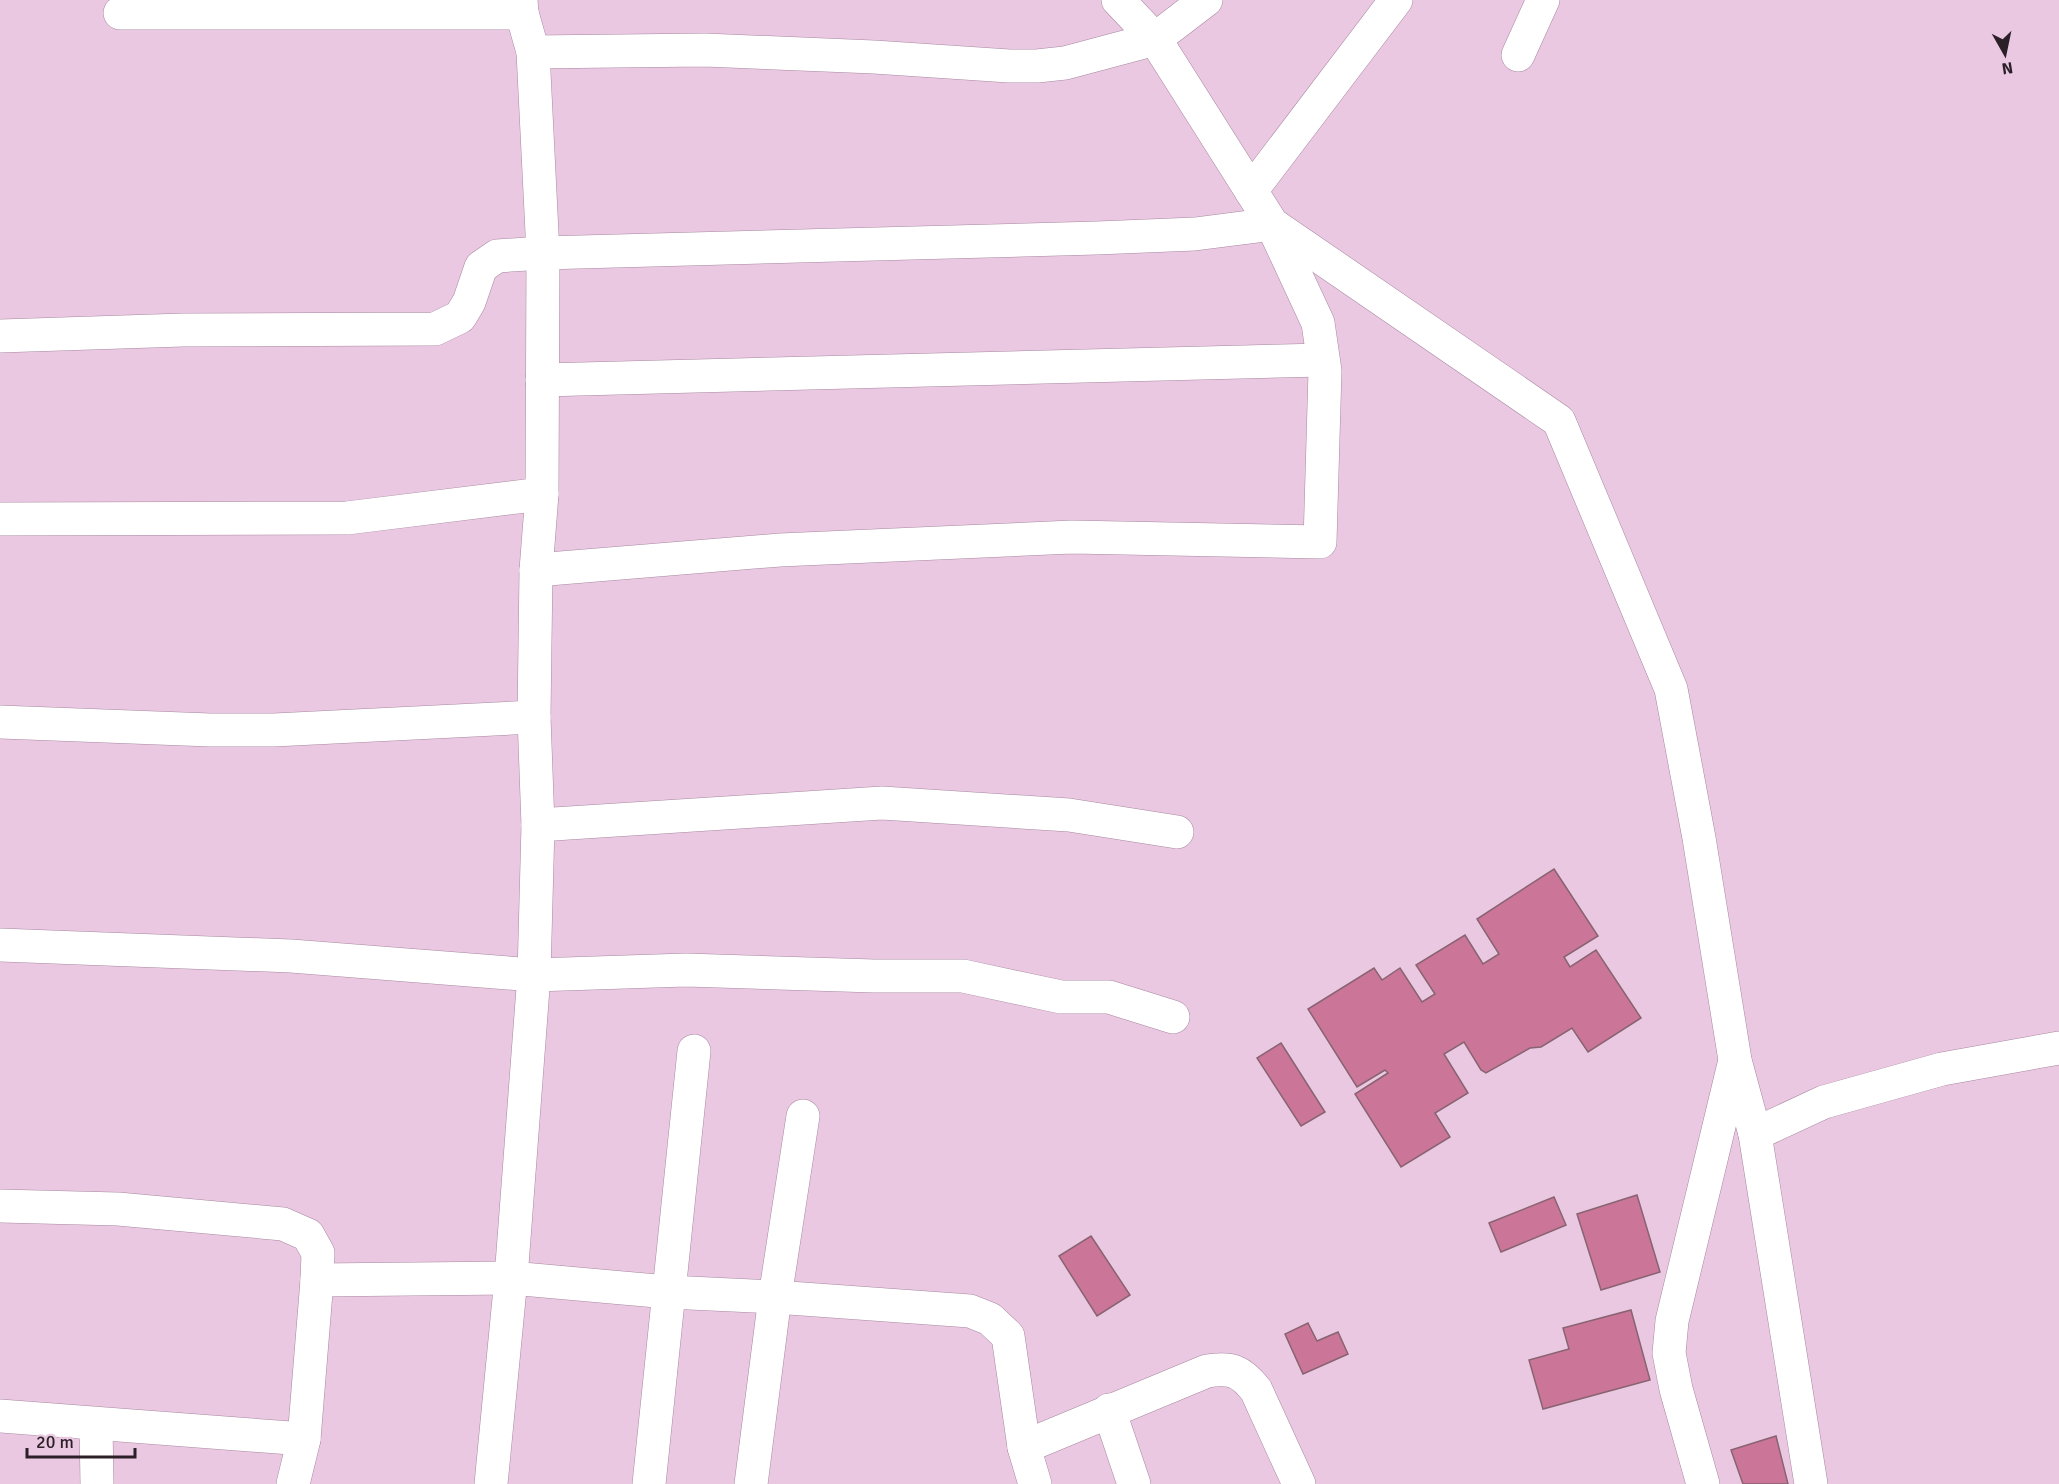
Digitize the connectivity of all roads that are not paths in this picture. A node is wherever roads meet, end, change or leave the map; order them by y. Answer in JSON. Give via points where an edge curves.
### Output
{"nodes":[{"id":1,"x":1118,"y":0,"type":"edge"},
{"id":2,"x":1206,"y":0,"type":"edge"},
{"id":3,"x":1396,"y":0,"type":"edge"},
{"id":4,"x":1543,"y":0,"type":"edge"},
{"id":5,"x":521,"y":6,"type":"edge"},
{"id":6,"x":120,"y":13,"type":"dead end"},
{"id":7,"x":1155,"y":39,"type":"junction"},
{"id":8,"x":533,"y":52,"type":"junction"},
{"id":9,"x":1518,"y":55,"type":"dead end"},
{"id":10,"x":1251,"y":191,"type":"junction"},
{"id":11,"x":1272,"y":224,"type":"junction"},
{"id":12,"x":543,"y":253,"type":"junction"},
{"id":13,"x":0,"y":336,"type":"edge"},
{"id":14,"x":1323,"y":360,"type":"junction"},
{"id":15,"x":542,"y":380,"type":"junction"},
{"id":16,"x":542,"y":494,"type":"junction"},
{"id":17,"x":0,"y":519,"type":"edge"},
{"id":18,"x":536,"y":570,"type":"junction"},
{"id":19,"x":534,"y":717,"type":"junction"},
{"id":20,"x":0,"y":722,"type":"edge"},
{"id":21,"x":538,"y":825,"type":"junction"},
{"id":22,"x":1177,"y":832,"type":"dead end"},
{"id":23,"x":0,"y":945,"type":"edge"},
{"id":24,"x":534,"y":975,"type":"junction"},
{"id":25,"x":1173,"y":1017,"type":"dead end"},
{"id":26,"x":2059,"y":1048,"type":"edge"},
{"id":27,"x":694,"y":1051,"type":"dead end"},
{"id":28,"x":1735,"y":1060,"type":"junction"},
{"id":29,"x":803,"y":1116,"type":"dead end"},
{"id":30,"x":1755,"y":1134,"type":"junction"},
{"id":31,"x":0,"y":1206,"type":"edge"},
{"id":32,"x":511,"y":1278,"type":"junction"},
{"id":33,"x":317,"y":1280,"type":"junction"},
{"id":34,"x":668,"y":1292,"type":"junction"},
{"id":35,"x":775,"y":1297,"type":"junction"},
{"id":36,"x":1109,"y":1410,"type":"junction"},
{"id":37,"x":0,"y":1416,"type":"edge"},
{"id":38,"x":96,"y":1424,"type":"junction"},
{"id":39,"x":304,"y":1439,"type":"junction"},
{"id":40,"x":1024,"y":1447,"type":"junction"},
{"id":41,"x":97,"y":1484,"type":"edge"},
{"id":42,"x":293,"y":1484,"type":"edge"},
{"id":43,"x":491,"y":1484,"type":"edge"},
{"id":44,"x":649,"y":1484,"type":"edge"},
{"id":45,"x":751,"y":1484,"type":"edge"},
{"id":46,"x":1035,"y":1484,"type":"edge"},
{"id":47,"x":1134,"y":1484,"type":"edge"},
{"id":48,"x":1299,"y":1484,"type":"edge"},
{"id":49,"x":1702,"y":1484,"type":"edge"},
{"id":50,"x":1811,"y":1484,"type":"edge"}],
"edges":[{"from":1,"to":7,"type":"street"},
{"from":2,"to":7,"type":"street"},
{"from":3,"to":10,"type":"street"},
{"from":4,"to":9,"type":"street"},
{"from":5,"to":6,"type":"street"},
{"from":5,"to":8,"type":"street"},
{"from":7,"to":8,"type":"street","via":[[1065,63],[1037,66],[705,50]]},
{"from":7,"to":10,"type":"street"},
{"from":8,"to":12,"type":"street"},
{"from":10,"to":11,"type":"street"},
{"from":11,"to":12,"type":"street","via":[[1195,234],[1096,238]]},
{"from":11,"to":14,"type":"street","via":[[1318,323]]},
{"from":11,"to":28,"type":"street","via":[[1560,421],[1671,689]]},
{"from":12,"to":13,"type":"street","via":[[497,256],[482,267],[460,317],[435,329],[183,330]]},
{"from":12,"to":15,"type":"street"},
{"from":14,"to":15,"type":"street"},
{"from":14,"to":18,"type":"street","via":[[1320,543],[1072,537],[780,550]]},
{"from":15,"to":16,"type":"street"},
{"from":16,"to":17,"type":"street","via":[[347,519]]},
{"from":16,"to":18,"type":"street"},
{"from":18,"to":19,"type":"street"},
{"from":19,"to":20,"type":"street","via":[[274,730]]},
{"from":19,"to":21,"type":"street"},
{"from":21,"to":22,"type":"street","via":[[882,803],[1069,815]]},
{"from":21,"to":24,"type":"street"},
{"from":23,"to":24,"type":"street","via":[[291,956]]},
{"from":24,"to":25,"type":"street","via":[[686,970],[963,976],[1061,997],[1109,997]]},
{"from":24,"to":32,"type":"street"},
{"from":26,"to":30,"type":"street","via":[[1942,1069],[1824,1101]]},
{"from":27,"to":34,"type":"street"},
{"from":28,"to":30,"type":"street"},
{"from":28,"to":49,"type":"street","via":[[1672,1321],[1669,1353]]},
{"from":29,"to":35,"type":"street"},
{"from":30,"to":50,"type":"street"},
{"from":31,"to":33,"type":"street","via":[[118,1209],[283,1224],[308,1235],[318,1253]]},
{"from":32,"to":33,"type":"street"},
{"from":32,"to":34,"type":"street"},
{"from":32,"to":43,"type":"street"},
{"from":33,"to":39,"type":"street"},
{"from":34,"to":35,"type":"street"},
{"from":34,"to":44,"type":"street"},
{"from":35,"to":40,"type":"street","via":[[970,1311],[990,1319],[1008,1336]]},
{"from":35,"to":45,"type":"street"},
{"from":36,"to":40,"type":"street"},
{"from":36,"to":47,"type":"street"},
{"from":36,"to":48,"type":"street","via":[[1207,1371],[1237,1371],[1256,1390]]},
{"from":37,"to":38,"type":"street"},
{"from":38,"to":39,"type":"street"},
{"from":38,"to":41,"type":"street"},
{"from":39,"to":42,"type":"street"},
{"from":40,"to":46,"type":"street"}]}
